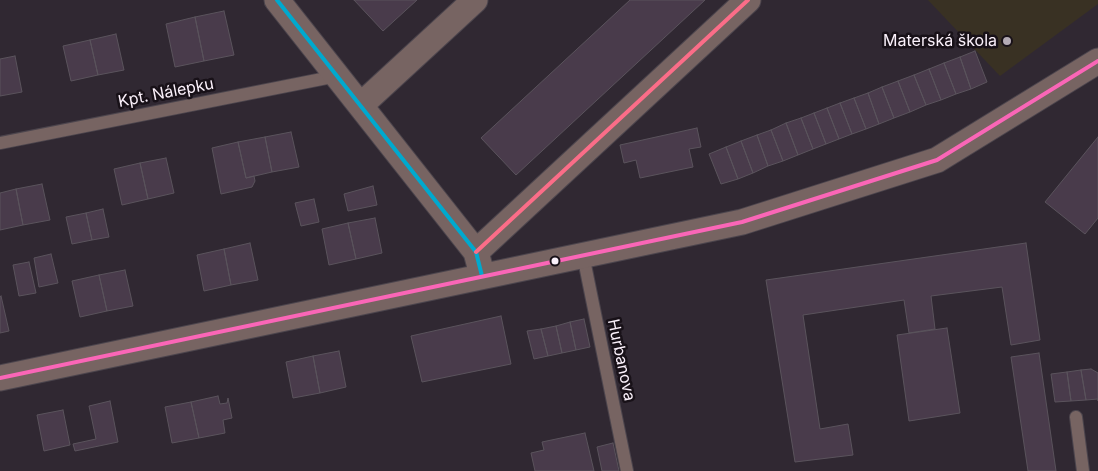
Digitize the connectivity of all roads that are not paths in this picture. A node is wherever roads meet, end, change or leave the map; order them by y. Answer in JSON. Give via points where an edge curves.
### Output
{"nodes":[{"id":1,"x":277,"y":0,"type":"edge"},
{"id":2,"x":475,"y":0,"type":"edge"},
{"id":3,"x":748,"y":0,"type":"edge"},
{"id":4,"x":1098,"y":61,"type":"edge"},
{"id":5,"x":337,"y":76,"type":"junction"},
{"id":6,"x":361,"y":106,"type":"junction"},
{"id":7,"x":0,"y":143,"type":"edge"},
{"id":8,"x":476,"y":252,"type":"junction"},
{"id":9,"x":583,"y":255,"type":"junction"},
{"id":10,"x":482,"y":276,"type":"junction"},
{"id":11,"x":0,"y":378,"type":"edge"},
{"id":12,"x":1076,"y":417,"type":"dead end"},
{"id":13,"x":627,"y":471,"type":"edge"},
{"id":14,"x":1083,"y":471,"type":"edge"}],
"edges":[{"from":1,"to":5,"type":"street"},
{"from":2,"to":6,"type":"street"},
{"from":3,"to":8,"type":"street"},
{"from":4,"to":9,"type":"street","via":[[937,160],[742,222]]},
{"from":5,"to":6,"type":"street"},
{"from":5,"to":7,"type":"lane","name":"Kpt. Nálepku"},
{"from":6,"to":8,"type":"street"},
{"from":8,"to":10,"type":"street"},
{"from":9,"to":10,"type":"street"},
{"from":9,"to":13,"type":"lane","name":"Hurbanova"},
{"from":10,"to":11,"type":"street"},
{"from":12,"to":14,"type":"lane"}]}
